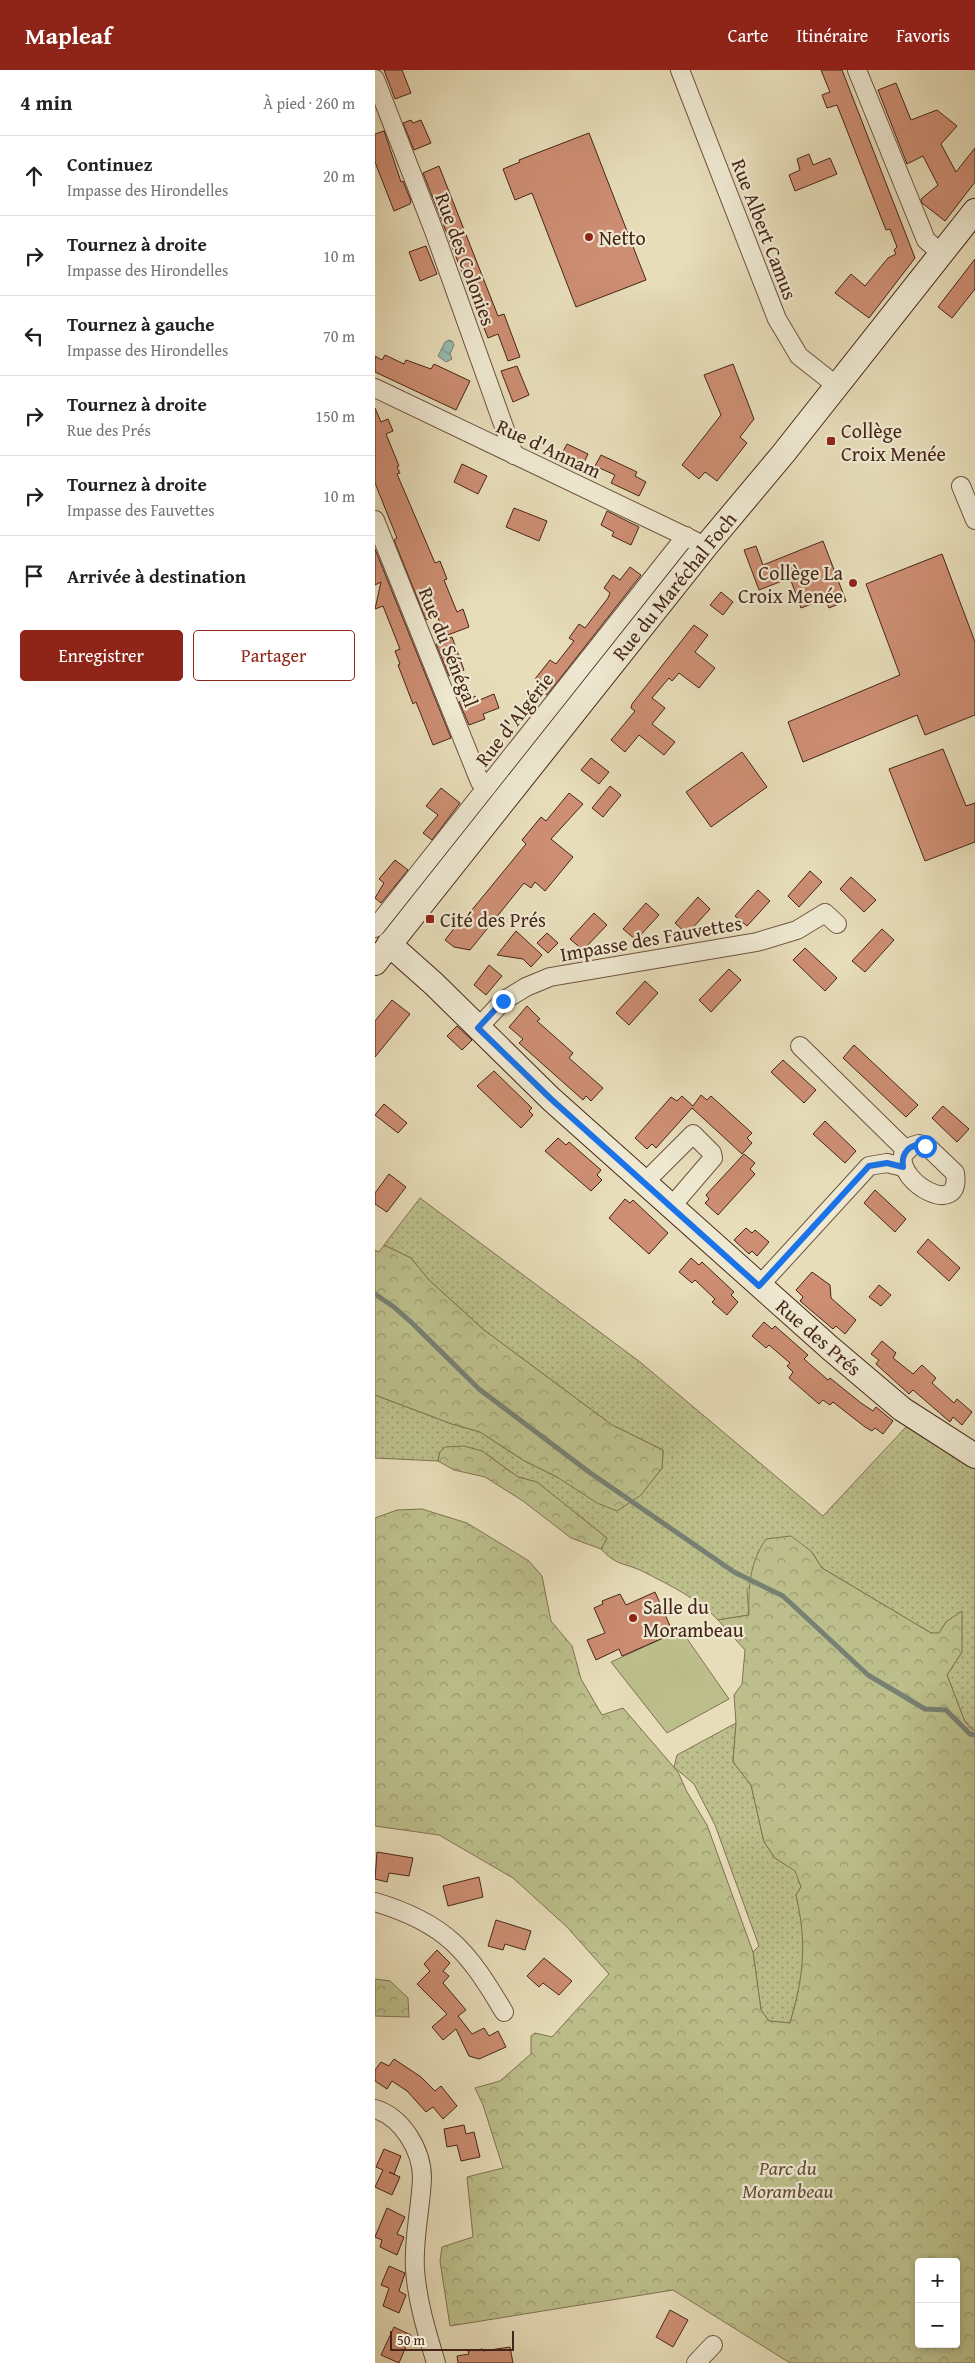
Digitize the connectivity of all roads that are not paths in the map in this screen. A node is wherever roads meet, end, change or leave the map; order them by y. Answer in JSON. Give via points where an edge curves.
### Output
{"nodes":[{"id":1,"x":680,"y":70,"type":"edge"},
{"id":2,"x":857,"y":70,"type":"edge"},
{"id":3,"x":375,"y":79,"type":"edge"},
{"id":4,"x":975,"y":211,"type":"edge"},
{"id":5,"x":942,"y":254,"type":"junction"},
{"id":6,"x":837,"y":386,"type":"junction"},
{"id":7,"x":375,"y":388,"type":"edge"},
{"id":8,"x":514,"y":455,"type":"junction"},
{"id":9,"x":961,"y":486,"type":"dead end"},
{"id":10,"x":375,"y":520,"type":"edge"},
{"id":11,"x":975,"y":520,"type":"edge"},
{"id":12,"x":696,"y":541,"type":"junction"},
{"id":13,"x":487,"y":787,"type":"junction"},
{"id":14,"x":837,"y":924,"type":"dead end"},
{"id":15,"x":380,"y":945,"type":"edge"},
{"id":16,"x":478,"y":1028,"type":"junction"},
{"id":17,"x":800,"y":1046,"type":"dead end"},
{"id":18,"x":644,"y":1183,"type":"junction"},
{"id":19,"x":671,"y":1207,"type":"junction"},
{"id":20,"x":759,"y":1286,"type":"junction"},
{"id":21,"x":975,"y":1456,"type":"edge"},
{"id":22,"x":375,"y":1902,"type":"edge"},
{"id":23,"x":505,"y":2012,"type":"dead end"},
{"id":24,"x":375,"y":2109,"type":"edge"},
{"id":25,"x":713,"y":2345,"type":"dead end"},
{"id":26,"x":436,"y":2363,"type":"edge"},
{"id":27,"x":696,"y":2363,"type":"edge"}],
"edges":[{"from":1,"to":6,"type":"street","name":"Rue Albert Camus","via":[[777,319],[799,356]]},
{"from":2,"to":5,"type":"street","via":[[926,240]]},
{"from":3,"to":8,"type":"street","name":"Rue des Colonies","via":[[434,231]]},
{"from":4,"to":5,"type":"main road","name":"Rue du Maréchal Foch"},
{"from":5,"to":6,"type":"main road","name":"Rue du Maréchal Foch"},
{"from":6,"to":12,"type":"main road","name":"Rue du Maréchal Foch","via":[[783,454]]},
{"from":7,"to":8,"type":"street","name":"Rue d'Annam"},
{"from":8,"to":12,"type":"street","name":"Rue d'Annam"},
{"from":9,"to":11,"type":"street"},
{"from":10,"to":13,"type":"street","name":"Rue du Sénégal","via":[[480,782]]},
{"from":12,"to":13,"type":"street","name":"Rue d'Algérie"},
{"from":12,"to":15,"type":"main road","name":"Rue du Maréchal Foch"},
{"from":13,"to":15,"type":"street","name":"Rue d'Algérie"},
{"from":14,"to":16,"type":"street","name":"Impasse des Fauvettes","via":[[825,913],[797,930],[757,942],[550,977],[503,1001]]},
{"from":15,"to":16,"type":"main road","name":"Rue des Prés"},
{"from":16,"to":18,"type":"main road","name":"Rue des Prés"},
{"from":17,"to":20,"type":"street","via":[[905,1159],[869,1166]]},
{"from":18,"to":19,"type":"main road","name":"Rue des Prés"},
{"from":18,"to":19,"type":"street","via":[[693,1134],[713,1158]]},
{"from":19,"to":20,"type":"main road","name":"Rue des Prés"},
{"from":20,"to":21,"type":"main road","name":"Rue des Prés","via":[[902,1409]]},
{"from":22,"to":23,"type":"street","via":[[412,1915],[449,1938],[477,1967]]},
{"from":24,"to":26,"type":"street","via":[[397,2121],[409,2135],[417,2155],[422,2176],[415,2230],[415,2270]]},
{"from":25,"to":27,"type":"street"}]}
